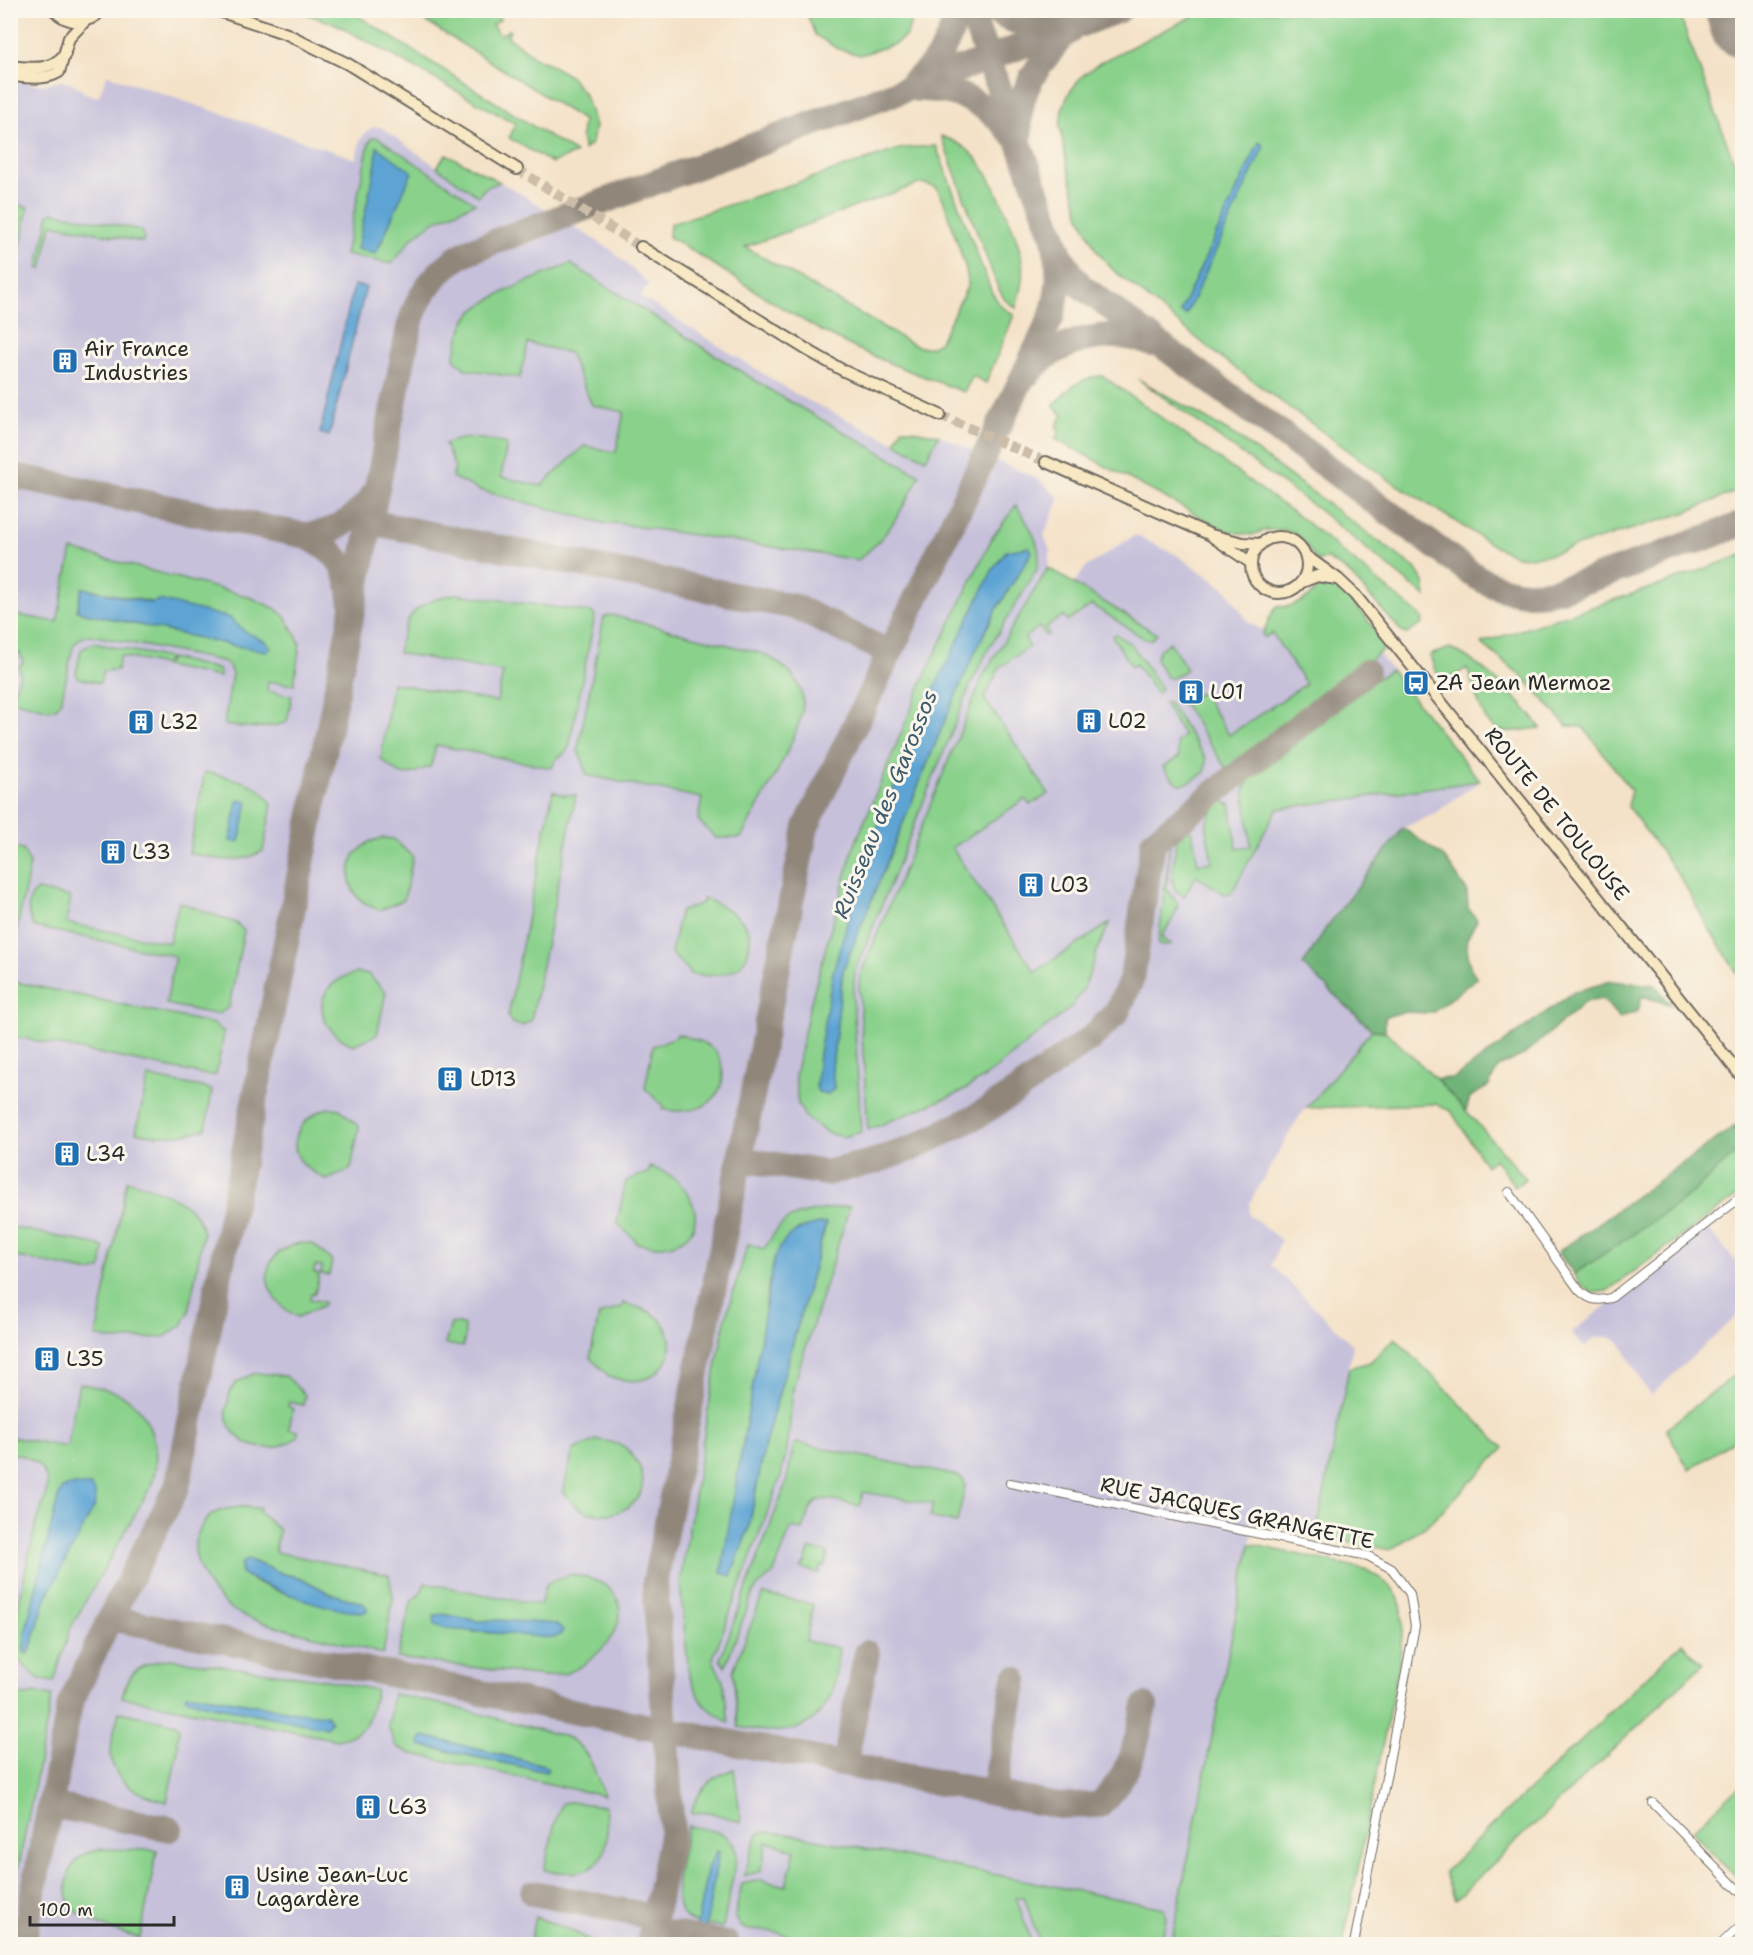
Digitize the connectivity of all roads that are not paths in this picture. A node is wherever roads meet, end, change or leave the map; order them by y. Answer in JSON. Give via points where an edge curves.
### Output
{"nodes":[{"id":1,"x":54,"y":10,"type":"edge"},
{"id":2,"x":216,"y":10,"type":"edge"},
{"id":3,"x":103,"y":11,"type":"edge"},
{"id":4,"x":64,"y":19,"type":"junction"},
{"id":5,"x":84,"y":22,"type":"junction"},
{"id":6,"x":69,"y":38,"type":"junction"},
{"id":7,"x":65,"y":54,"type":"junction"},
{"id":8,"x":10,"y":66,"type":"edge"},
{"id":9,"x":10,"y":76,"type":"edge"},
{"id":10,"x":517,"y":169,"type":"tunnel mouth"},
{"id":11,"x":641,"y":248,"type":"tunnel mouth"},
{"id":12,"x":940,"y":415,"type":"tunnel mouth"},
{"id":13,"x":1046,"y":462,"type":"tunnel mouth"},
{"id":14,"x":1210,"y":535,"type":"junction"},
{"id":15,"x":1261,"y":544,"type":"junction"},
{"id":16,"x":1306,"y":556,"type":"junction"},
{"id":17,"x":1251,"y":563,"type":"junction"},
{"id":18,"x":1338,"y":579,"type":"junction"},
{"id":19,"x":1302,"y":582,"type":"junction"},
{"id":20,"x":1743,"y":1077,"type":"edge"},
{"id":21,"x":1509,"y":1192,"type":"dead end"},
{"id":22,"x":1743,"y":1196,"type":"edge"},
{"id":23,"x":1010,"y":1483,"type":"dead end"},
{"id":24,"x":1653,"y":1803,"type":"dead end"},
{"id":25,"x":1743,"y":1894,"type":"edge"},
{"id":26,"x":1743,"y":1924,"type":"edge"},
{"id":27,"x":1354,"y":1944,"type":"edge"},
{"id":28,"x":1721,"y":1944,"type":"edge"}],
"edges":[{"from":1,"to":4,"type":"main road"},
{"from":2,"to":10,"type":"main road","via":[[287,34],[348,64]]},
{"from":3,"to":5,"type":"main road"},
{"from":4,"to":5,"type":"main road"},
{"from":4,"to":6,"type":"main road"},
{"from":5,"to":6,"type":"main road"},
{"from":6,"to":7,"type":"main road"},
{"from":7,"to":8,"type":"main road","via":[[59,62],[43,69]]},
{"from":7,"to":9,"type":"main road","via":[[60,72],[51,77]]},
{"from":11,"to":12,"type":"main road","via":[[827,361]]},
{"from":13,"to":14,"type":"main road"},
{"from":14,"to":15,"type":"main road"},
{"from":14,"to":17,"type":"main road"},
{"from":15,"to":16,"type":"main road","via":[[1275,537],[1290,539]]},
{"from":15,"to":17,"type":"main road"},
{"from":16,"to":18,"type":"main road","name":"ROUTE DE TOULOUSE"},
{"from":16,"to":19,"type":"main road"},
{"from":17,"to":19,"type":"main road","via":[[1258,585],[1272,592],[1289,592]]},
{"from":18,"to":19,"type":"main road","via":[[1317,576]]},
{"from":18,"to":20,"type":"main road","name":"ROUTE DE TOULOUSE","via":[[1355,595]]},
{"from":21,"to":22,"type":"street","via":[[1579,1290],[1596,1301],[1611,1298]]},
{"from":23,"to":27,"type":"street","name":"RUE JACQUES GRANGETTE","via":[[1368,1556],[1392,1569],[1410,1594],[1415,1626]]},
{"from":24,"to":25,"type":"street"},
{"from":26,"to":28,"type":"street"}]}
